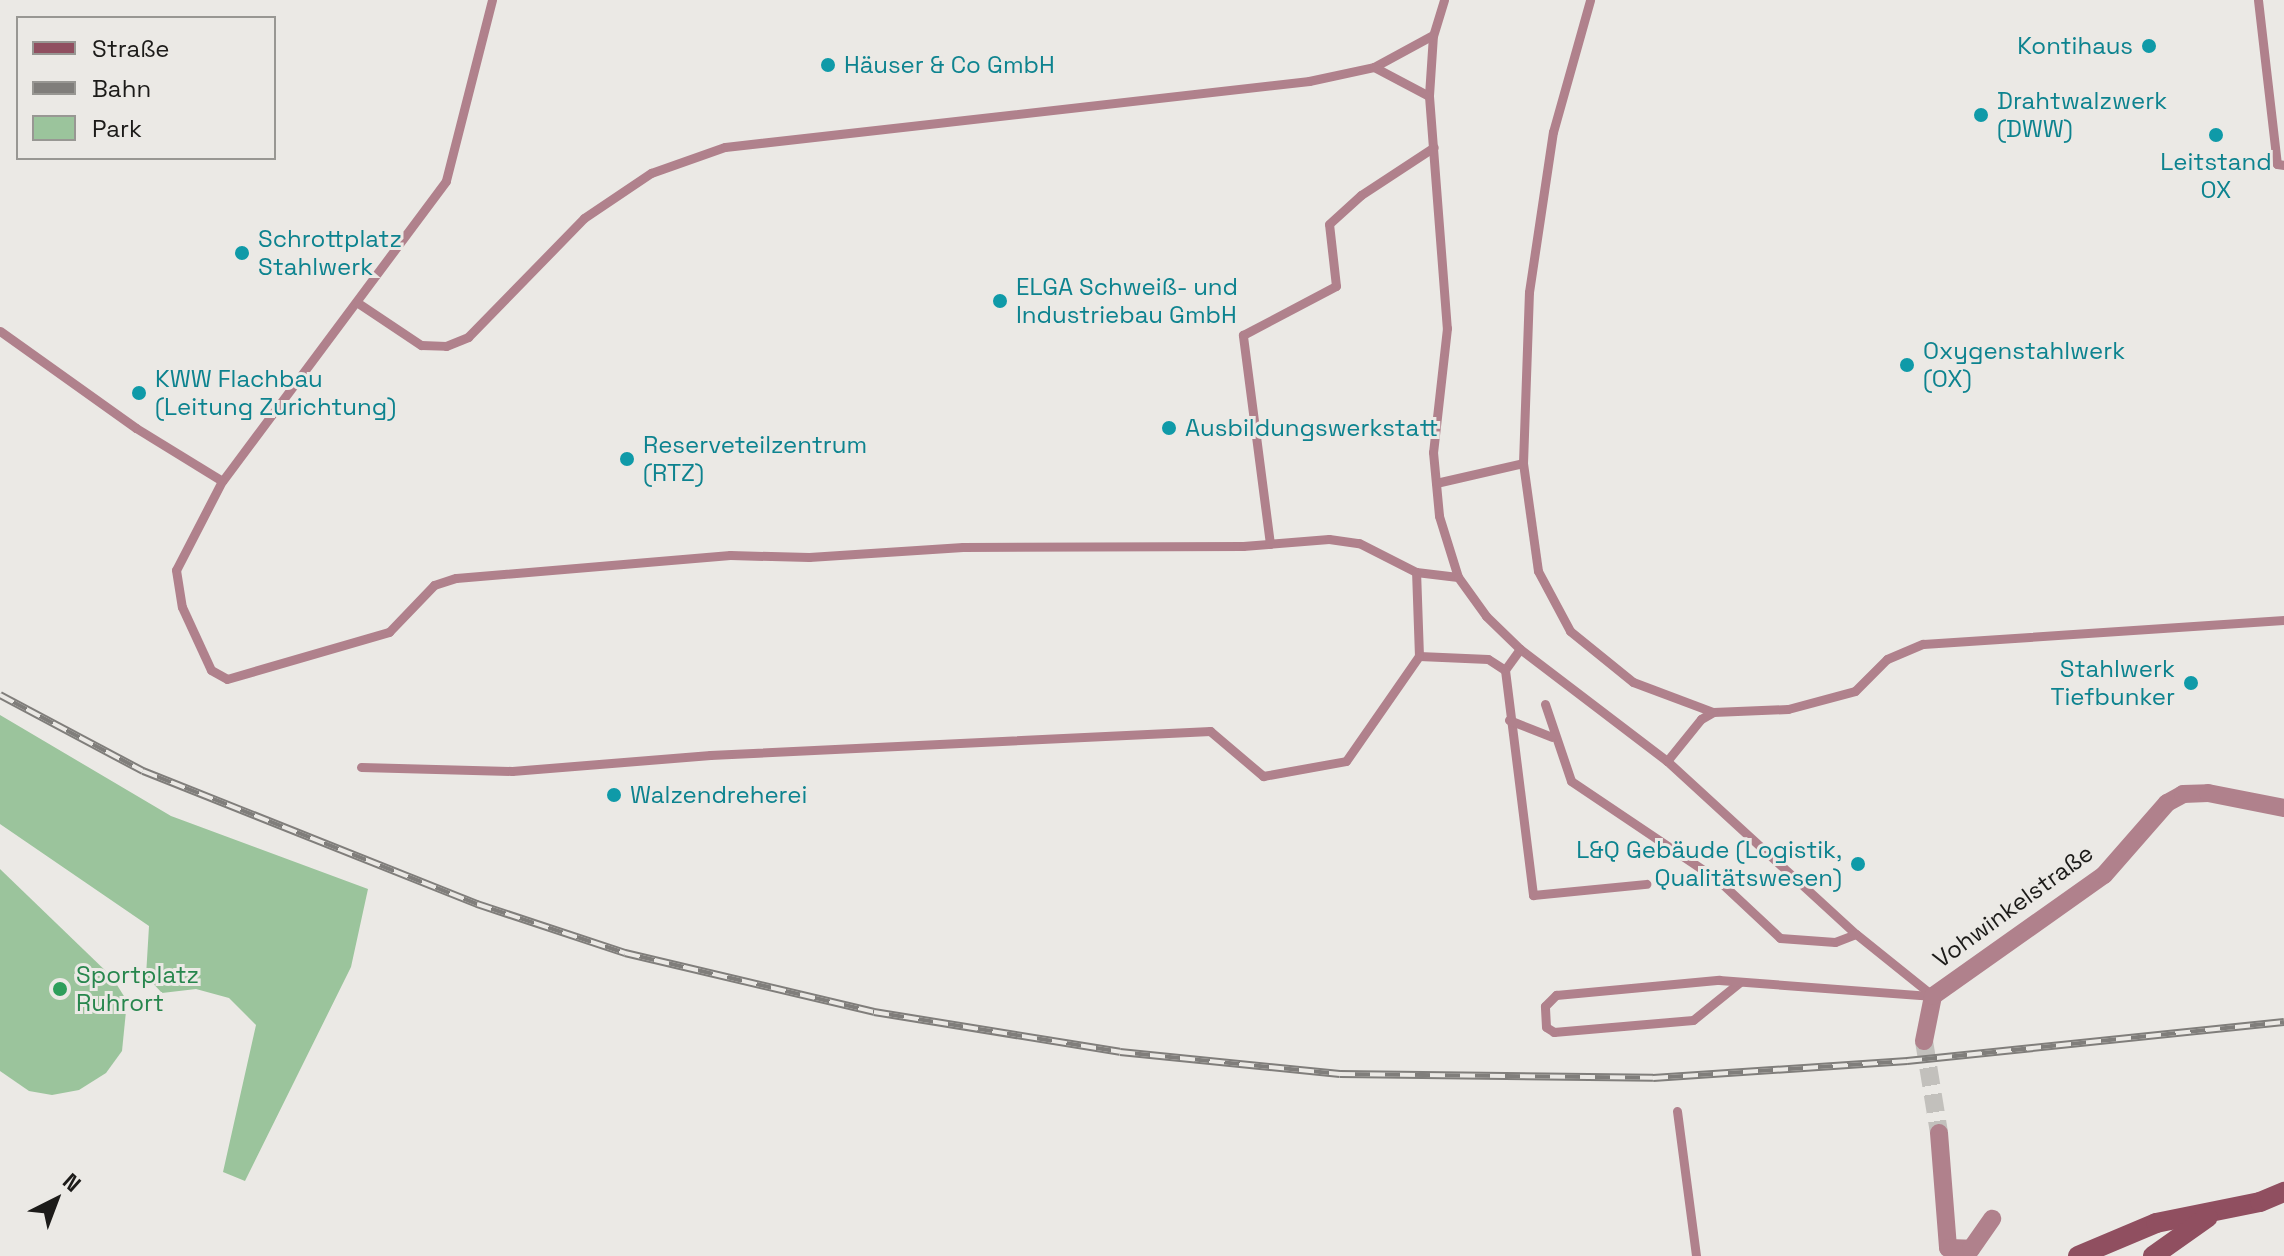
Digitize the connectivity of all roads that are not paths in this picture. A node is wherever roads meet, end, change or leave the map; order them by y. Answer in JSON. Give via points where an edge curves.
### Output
{"nodes":[{"id":1,"x":492,"y":0,"type":"edge"},
{"id":2,"x":1444,"y":0,"type":"edge"},
{"id":3,"x":1590,"y":0,"type":"edge"},
{"id":4,"x":2258,"y":0,"type":"edge"},
{"id":5,"x":1433,"y":35,"type":"junction"},
{"id":6,"x":1374,"y":67,"type":"junction"},
{"id":7,"x":1429,"y":96,"type":"junction"},
{"id":8,"x":1434,"y":147,"type":"junction"},
{"id":9,"x":2284,"y":165,"type":"edge"},
{"id":10,"x":358,"y":303,"type":"junction"},
{"id":11,"x":0,"y":331,"type":"edge"},
{"id":12,"x":1523,"y":463,"type":"junction"},
{"id":13,"x":222,"y":481,"type":"junction"},
{"id":14,"x":1436,"y":483,"type":"junction"},
{"id":15,"x":1270,"y":544,"type":"junction"},
{"id":16,"x":1416,"y":572,"type":"junction"},
{"id":17,"x":1458,"y":577,"type":"junction"},
{"id":18,"x":2284,"y":620,"type":"edge"},
{"id":19,"x":1520,"y":649,"type":"junction"},
{"id":20,"x":1419,"y":656,"type":"junction"},
{"id":21,"x":1505,"y":670,"type":"junction"},
{"id":22,"x":1545,"y":704,"type":"dead end"},
{"id":23,"x":1713,"y":712,"type":"junction"},
{"id":24,"x":1509,"y":720,"type":"junction"},
{"id":25,"x":1552,"y":737,"type":"junction"},
{"id":26,"x":1667,"y":761,"type":"junction"},
{"id":27,"x":361,"y":767,"type":"dead end"},
{"id":28,"x":2284,"y":808,"type":"edge"},
{"id":29,"x":1646,"y":884,"type":"dead end"},
{"id":30,"x":1856,"y":934,"type":"junction"},
{"id":31,"x":1740,"y":982,"type":"junction"},
{"id":32,"x":1933,"y":996,"type":"junction"},
{"id":33,"x":1924,"y":1041,"type":"tunnel mouth"},
{"id":34,"x":1677,"y":1111,"type":"dead end"},
{"id":35,"x":1939,"y":1133,"type":"tunnel mouth"},
{"id":36,"x":2284,"y":1192,"type":"edge"},
{"id":37,"x":2215,"y":1213,"type":"junction"},
{"id":38,"x":1992,"y":1219,"type":"dead end"},
{"id":39,"x":1696,"y":1256,"type":"edge"},
{"id":40,"x":2078,"y":1256,"type":"edge"},
{"id":41,"x":2153,"y":1256,"type":"edge"}],
"edges":[{"from":1,"to":10,"type":"lane","via":[[446,181]]},
{"from":2,"to":5,"type":"lane"},
{"from":3,"to":12,"type":"lane","via":[[1553,132],[1529,292]]},
{"from":4,"to":9,"type":"lane","via":[[2277,164]]},
{"from":5,"to":6,"type":"lane"},
{"from":5,"to":7,"type":"lane"},
{"from":6,"to":7,"type":"lane"},
{"from":6,"to":10,"type":"lane","via":[[1309,81],[725,147],[651,173],[584,218],[468,337],[446,346],[421,345]]},
{"from":7,"to":8,"type":"lane"},
{"from":8,"to":14,"type":"lane","via":[[1447,328],[1433,452]]},
{"from":8,"to":15,"type":"lane","via":[[1361,195],[1329,224],[1336,286],[1243,335]]},
{"from":10,"to":13,"type":"lane"},
{"from":11,"to":13,"type":"lane","via":[[136,428]]},
{"from":12,"to":14,"type":"lane"},
{"from":12,"to":23,"type":"lane","via":[[1538,571],[1570,631],[1633,682]]},
{"from":13,"to":15,"type":"lane","via":[[176,570],[182,607],[199,645],[211,670],[227,679],[389,632],[434,585],[456,578],[730,555]]},
{"from":14,"to":17,"type":"lane","via":[[1439,516]]},
{"from":15,"to":16,"type":"lane","via":[[1329,539],[1359,543]]},
{"from":16,"to":17,"type":"lane"},
{"from":16,"to":20,"type":"lane"},
{"from":17,"to":19,"type":"lane","via":[[1486,616]]},
{"from":18,"to":23,"type":"lane","via":[[1923,644],[1887,659],[1855,691],[1788,709]]},
{"from":19,"to":21,"type":"lane"},
{"from":19,"to":26,"type":"lane"},
{"from":20,"to":21,"type":"lane","via":[[1488,659]]},
{"from":20,"to":27,"type":"lane","via":[[1346,761],[1263,776],[1210,731],[710,755],[512,771]]},
{"from":21,"to":24,"type":"lane"},
{"from":22,"to":25,"type":"lane"},
{"from":23,"to":26,"type":"lane"},
{"from":24,"to":25,"type":"lane"},
{"from":24,"to":29,"type":"lane","via":[[1533,895]]},
{"from":25,"to":30,"type":"lane","via":[[1571,781],[1717,879],[1780,938],[1835,942]]},
{"from":26,"to":30,"type":"lane"},
{"from":28,"to":32,"type":"street","name":"Vohwinkelstraße","via":[[2208,793],[2183,794],[2167,803],[2104,875]]},
{"from":30,"to":32,"type":"lane"},
{"from":31,"to":31,"type":"lane","via":[[1556,995],[1545,1006],[1546,1027],[1554,1032],[1693,1020]]},
{"from":31,"to":32,"type":"lane"},
{"from":32,"to":33,"type":"street","name":"Vohwinkelstraße"},
{"from":34,"to":39,"type":"lane"},
{"from":35,"to":38,"type":"street","via":[[1948,1248],[1971,1249]]},
{"from":36,"to":37,"type":"main road"},
{"from":37,"to":40,"type":"main road","via":[[2156,1223]]},
{"from":37,"to":41,"type":"main road"}]}
